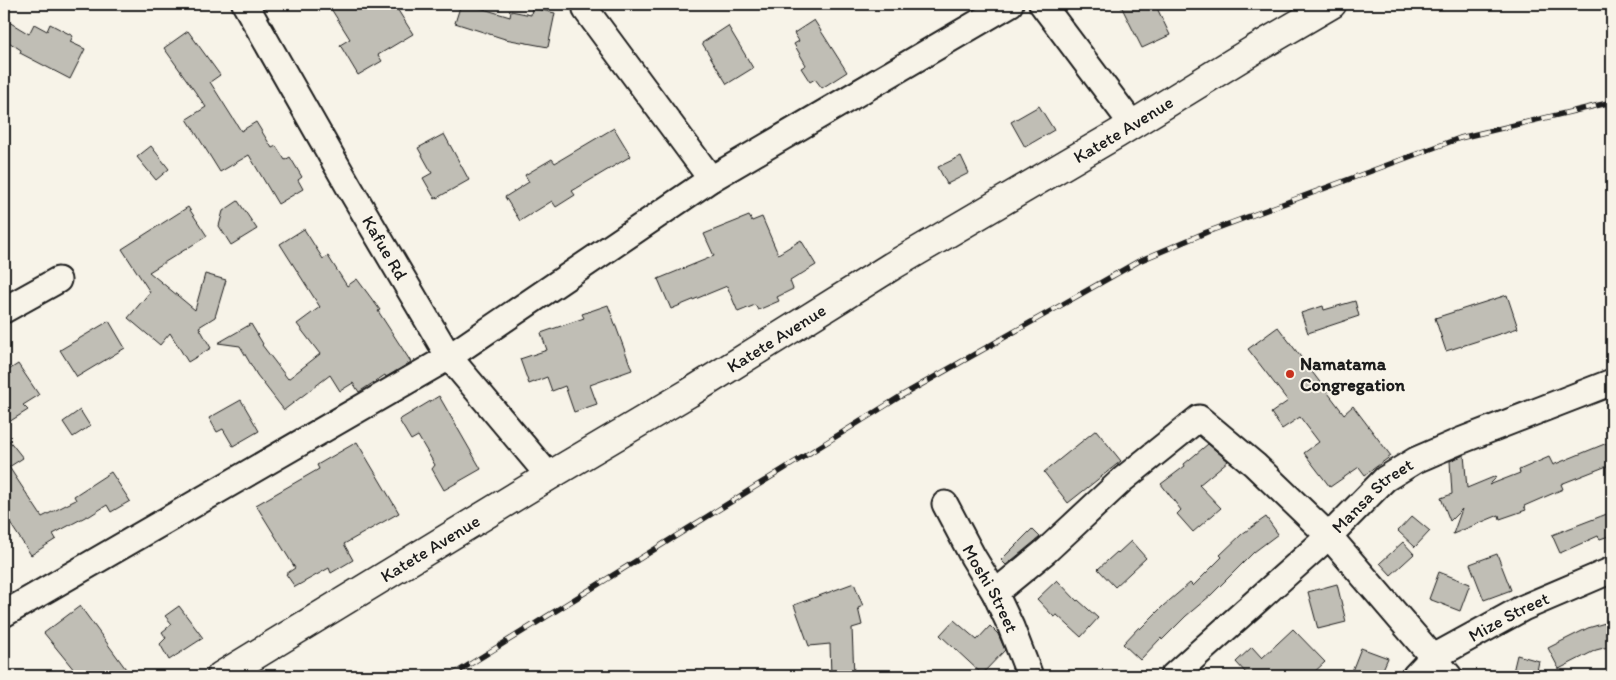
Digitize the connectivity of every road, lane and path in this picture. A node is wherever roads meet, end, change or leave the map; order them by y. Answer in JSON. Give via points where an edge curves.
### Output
{"nodes":[{"id":1,"x":245,"y":4,"type":"edge"},
{"id":2,"x":1010,"y":4,"type":"edge"},
{"id":3,"x":1042,"y":4,"type":"edge"},
{"id":4,"x":1332,"y":4,"type":"edge"},
{"id":5,"x":586,"y":10,"type":"dead end"},
{"id":6,"x":1132,"y":124,"type":"junction"},
{"id":7,"x":710,"y":179,"type":"junction"},
{"id":8,"x":58,"y":280,"type":"dead end"},
{"id":9,"x":4,"y":310,"type":"edge"},
{"id":10,"x":449,"y":357,"type":"junction"},
{"id":11,"x":1612,"y":382,"type":"edge"},
{"id":12,"x":549,"y":476,"type":"junction"},
{"id":13,"x":945,"y":504,"type":"dead end"},
{"id":14,"x":1328,"y":536,"type":"junction"},
{"id":15,"x":1612,"y":570,"type":"edge"},
{"id":16,"x":995,"y":593,"type":"junction"},
{"id":17,"x":4,"y":614,"type":"edge"},
{"id":18,"x":1432,"y":658,"type":"junction"},
{"id":19,"x":221,"y":676,"type":"edge"},
{"id":20,"x":1030,"y":676,"type":"edge"},
{"id":21,"x":1173,"y":676,"type":"edge"},
{"id":22,"x":1415,"y":676,"type":"edge"},
{"id":23,"x":1449,"y":676,"type":"edge"}],
"edges":[{"from":1,"to":10,"type":"street","name":"Kafue Rd"},
{"from":2,"to":7,"type":"street"},
{"from":3,"to":6,"type":"street"},
{"from":4,"to":6,"type":"street","name":"Katete Avenue"},
{"from":5,"to":7,"type":"street"},
{"from":6,"to":12,"type":"street","name":"Katete Avenue"},
{"from":7,"to":10,"type":"street"},
{"from":8,"to":9,"type":"street"},
{"from":10,"to":12,"type":"street","name":"Kafue Rd"},
{"from":10,"to":17,"type":"street"},
{"from":11,"to":14,"type":"street","name":"Mansa Street","via":[[1416,460],[1385,479]]},
{"from":12,"to":19,"type":"street","name":"Katete Avenue"},
{"from":13,"to":16,"type":"street","name":"Moshi Street"},
{"from":14,"to":16,"type":"street","via":[[1199,418],[1122,480],[1046,551]]},
{"from":14,"to":18,"type":"street"},
{"from":14,"to":21,"type":"street","name":"Mansa Street"},
{"from":15,"to":18,"type":"street","name":"Mize Street","via":[[1523,608]]},
{"from":16,"to":20,"type":"street","name":"Moshi Street"},
{"from":18,"to":22,"type":"street","name":"Mize Street"},
{"from":18,"to":23,"type":"street"}]}
